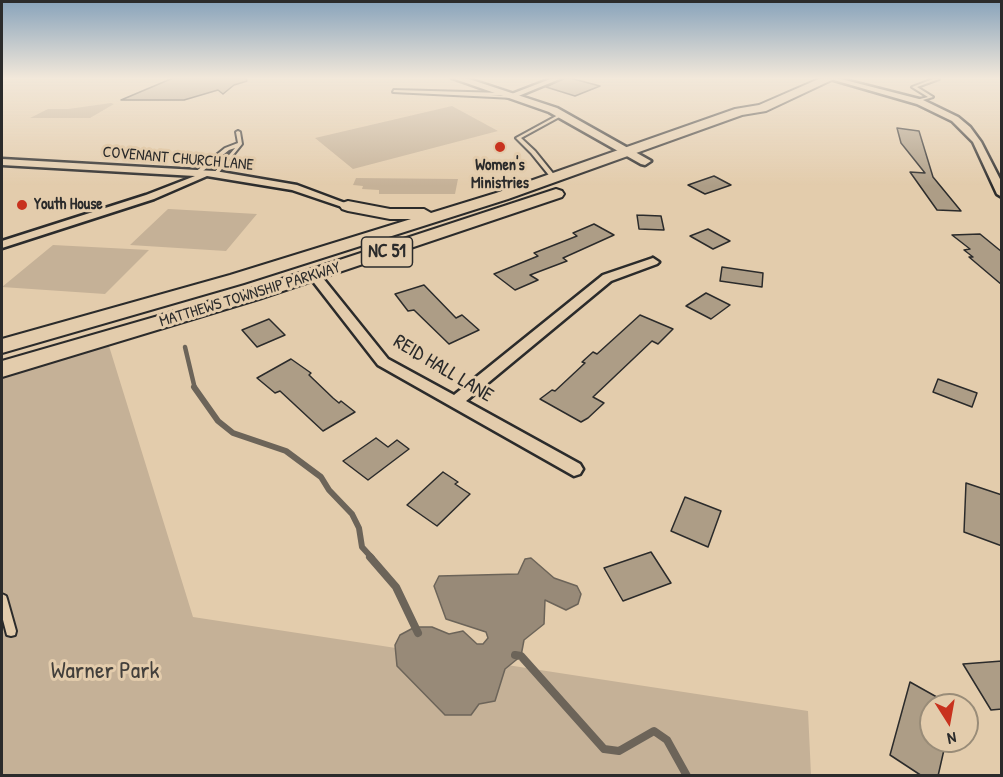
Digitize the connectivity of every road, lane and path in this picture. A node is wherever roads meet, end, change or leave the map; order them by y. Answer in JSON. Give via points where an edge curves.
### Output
{"nodes":[{"id":1,"x":561,"y":114,"type":"joint"},
{"id":2,"x":756,"y":114,"type":"edge"},
{"id":3,"x":948,"y":114,"type":"edge"},
{"id":4,"x":238,"y":132,"type":"dead end"},
{"id":5,"x":240,"y":144,"type":"junction"},
{"id":6,"x":638,"y":157,"type":"junction"},
{"id":7,"x":2,"y":162,"type":"edge"},
{"id":8,"x":196,"y":174,"type":"junction"},
{"id":9,"x":212,"y":174,"type":"junction"},
{"id":10,"x":554,"y":178,"type":"junction"},
{"id":11,"x":1002,"y":194,"type":"edge"},
{"id":12,"x":502,"y":196,"type":"junction"},
{"id":13,"x":348,"y":206,"type":"junction"},
{"id":14,"x":356,"y":243,"type":"junction"},
{"id":15,"x":2,"y":245,"type":"edge"},
{"id":16,"x":653,"y":262,"type":"dead end"},
{"id":17,"x":314,"y":275,"type":"junction"},
{"id":18,"x":2,"y":346,"type":"edge"},
{"id":19,"x":2,"y":369,"type":"edge"},
{"id":20,"x":455,"y":402,"type":"junction"},
{"id":21,"x":574,"y":469,"type":"dead end"},
{"id":22,"x":2,"y":599,"type":"edge"},
{"id":23,"x":11,"y":631,"type":"dead end"}],
"edges":[{"from":1,"to":6,"type":"street"},
{"from":1,"to":10,"type":"lane","via":[[518,138]]},
{"from":2,"to":6,"type":"main road","name":"MATTHEWS TOWNSHIP PARKWAY","number":"NC 51"},
{"from":3,"to":11,"type":"street","via":[[977,142]]},
{"from":4,"to":5,"type":"lane"},
{"from":5,"to":8,"type":"lane","via":[[227,149]]},
{"from":5,"to":9,"type":"lane"},
{"from":6,"to":10,"type":"main road","name":"MATTHEWS TOWNSHIP PARKWAY","number":"NC 51"},
{"from":6,"to":17,"type":"main road","name":"MATTHEWS TOWNSHIP PARKWAY","number":"NC 51","via":[[524,206]]},
{"from":7,"to":8,"type":"street","name":"COVENANT CHURCH LANE"},
{"from":8,"to":9,"type":"street","name":"COVENANT CHURCH LANE"},
{"from":9,"to":13,"type":"street","name":"COVENANT CHURCH LANE","via":[[294,187]]},
{"from":9,"to":15,"type":"street"},
{"from":10,"to":12,"type":"main road","name":"MATTHEWS TOWNSHIP PARKWAY","number":"NC 51"},
{"from":12,"to":13,"type":"main road","via":[[485,196],[424,214],[390,214]]},
{"from":12,"to":14,"type":"main road","name":"MATTHEWS TOWNSHIP PARKWAY","number":"NC 51"},
{"from":13,"to":14,"type":"main road","via":[[364,223]]},
{"from":14,"to":18,"type":"main road","name":"MATTHEWS TOWNSHIP PARKWAY","number":"NC 51"},
{"from":16,"to":20,"type":"street","via":[[607,278]]},
{"from":17,"to":19,"type":"main road","name":"MATTHEWS TOWNSHIP PARKWAY","number":"NC 51"},
{"from":17,"to":20,"type":"street","name":"REID HALL LANE","via":[[383,362]]},
{"from":20,"to":21,"type":"street","name":"REID HALL LANE"},
{"from":22,"to":23,"type":"lane"}]}
